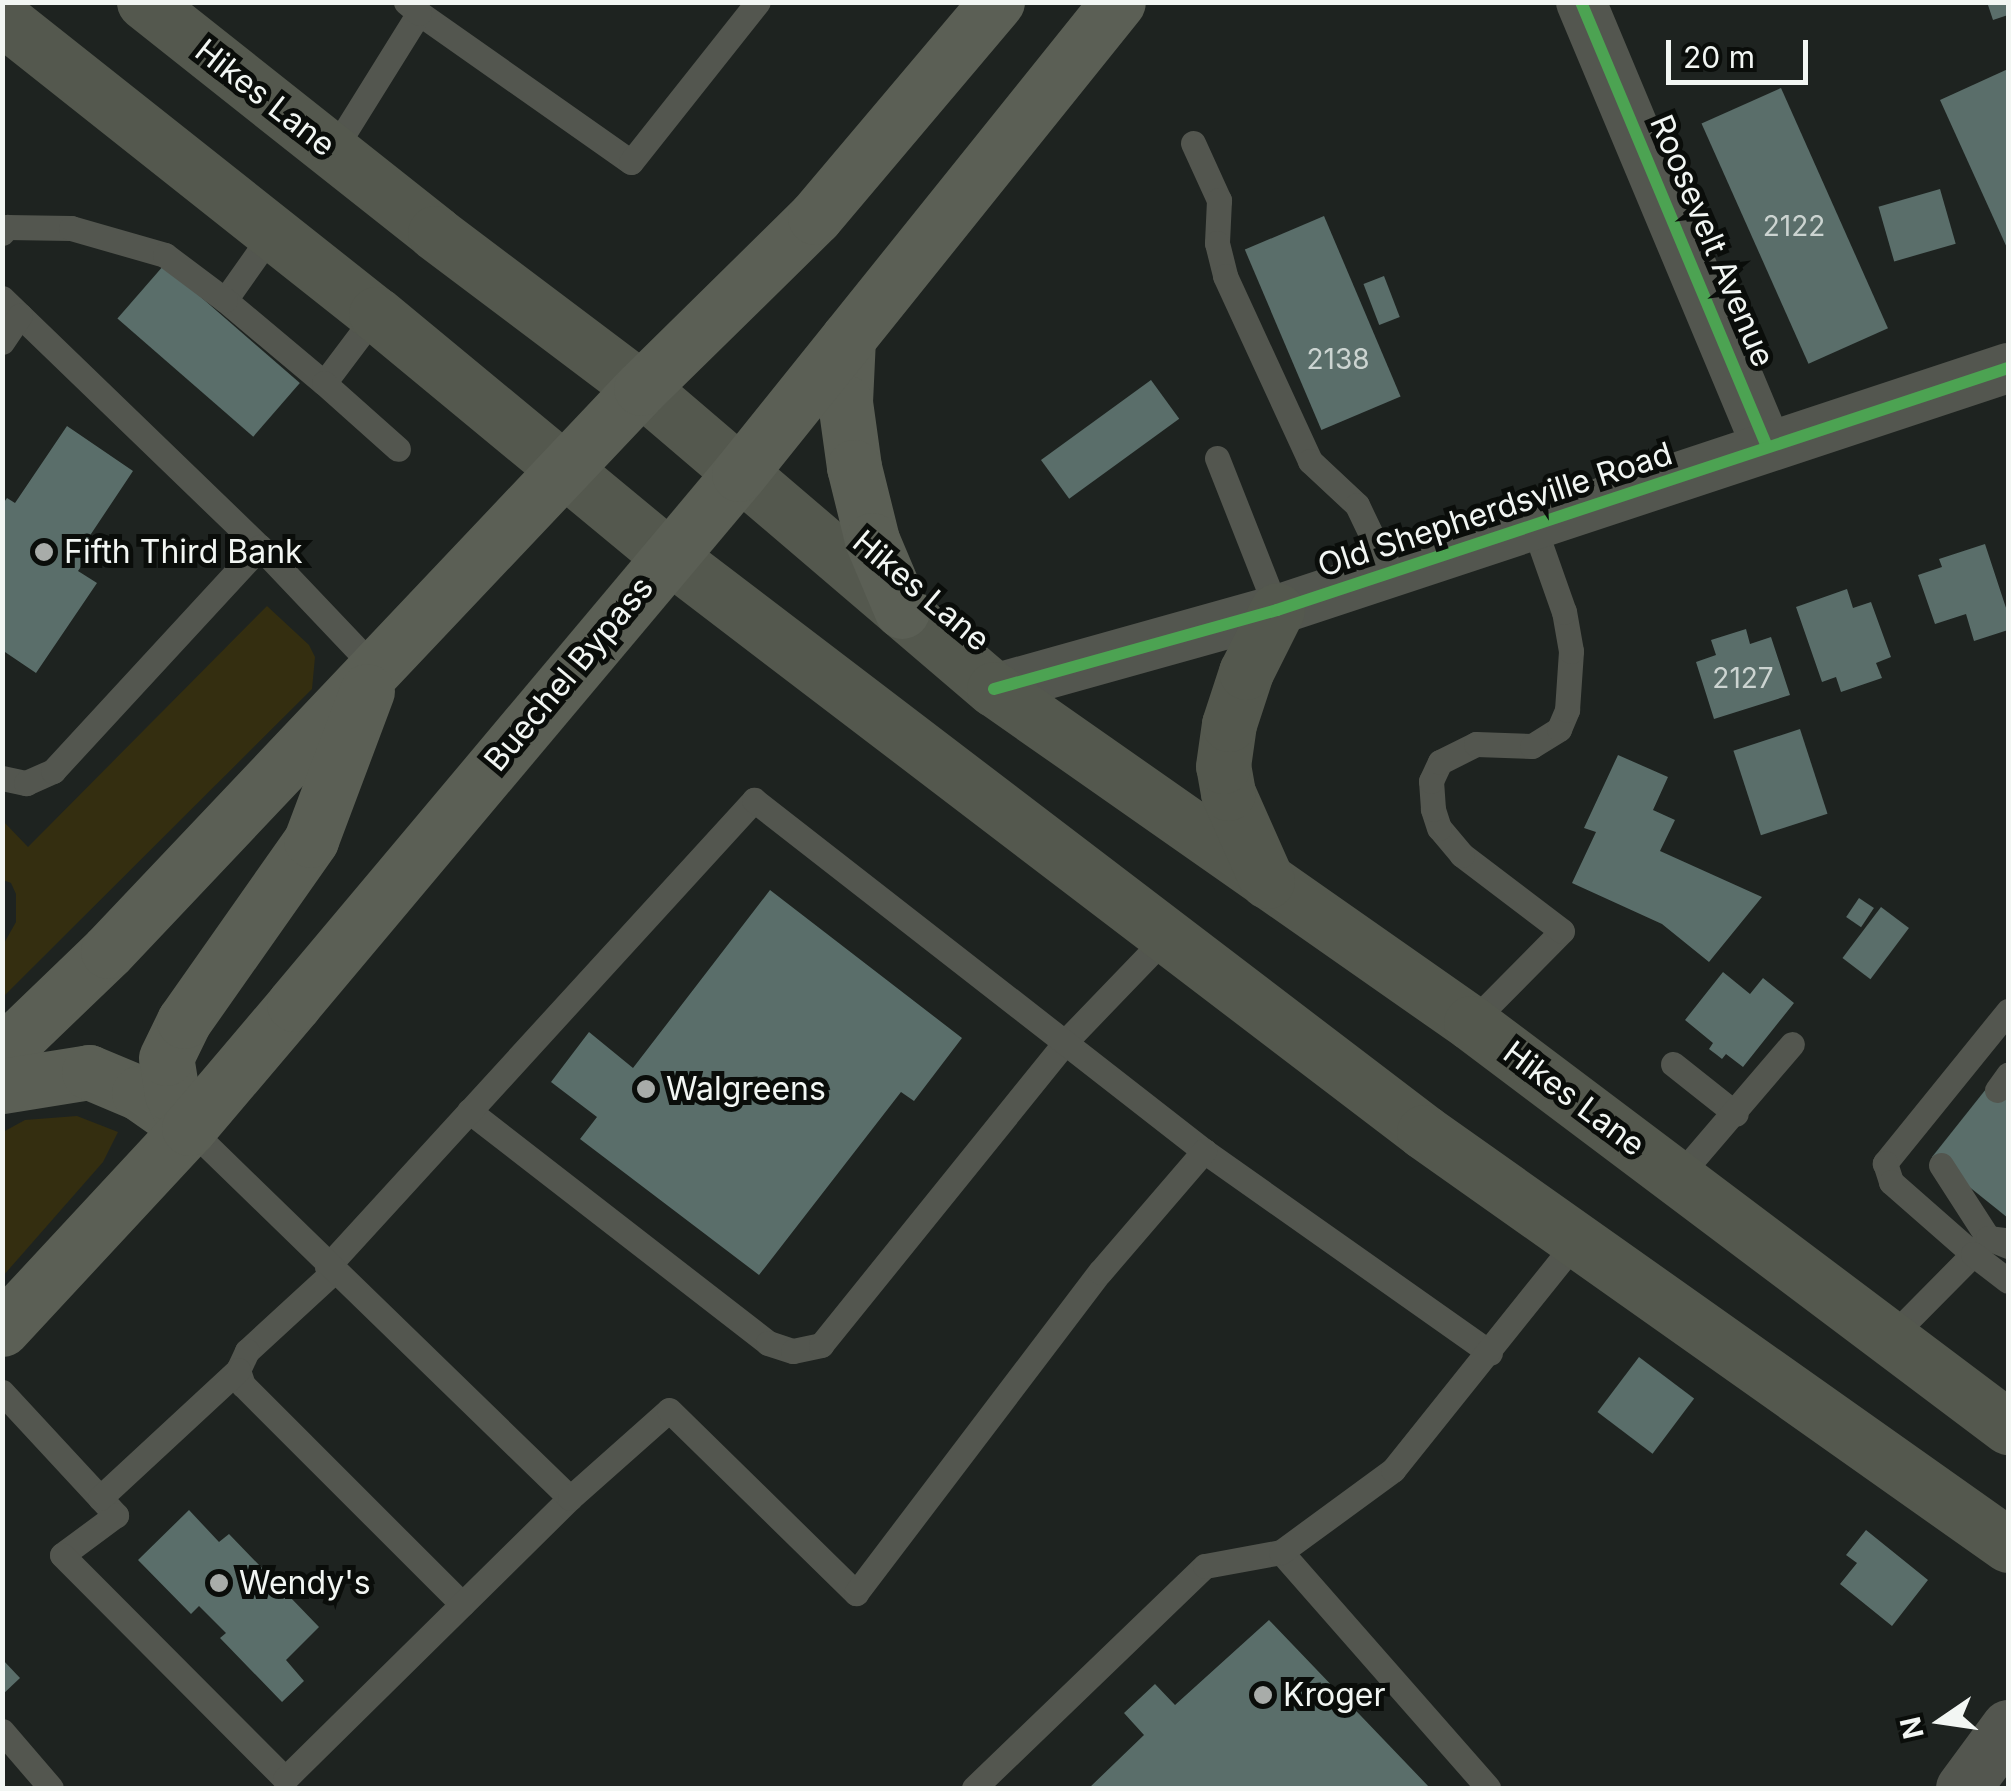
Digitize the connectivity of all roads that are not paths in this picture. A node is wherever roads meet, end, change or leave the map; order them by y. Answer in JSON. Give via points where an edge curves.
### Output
{"nodes":[{"id":1,"x":144,"y":2,"type":"edge"},
{"id":2,"x":997,"y":2,"type":"edge"},
{"id":3,"x":1118,"y":2,"type":"edge"},
{"id":4,"x":1581,"y":2,"type":"edge"},
{"id":5,"x":754,"y":5,"type":"edge"},
{"id":6,"x":413,"y":8,"type":"edge"},
{"id":7,"x":2,"y":18,"type":"edge"},
{"id":8,"x":1193,"y":142,"type":"dead end"},
{"id":9,"x":333,"y":151,"type":"junction"},
{"id":10,"x":2,"y":232,"type":"edge"},
{"id":11,"x":273,"y":232,"type":"junction"},
{"id":12,"x":225,"y":300,"type":"junction"},
{"id":13,"x":11,"y":306,"type":"edge"},
{"id":14,"x":376,"y":314,"type":"junction"},
{"id":15,"x":848,"y":338,"type":"junction"},
{"id":16,"x":2,"y":342,"type":"edge"},
{"id":17,"x":2008,"y":368,"type":"edge"},
{"id":18,"x":324,"y":383,"type":"junction"},
{"id":19,"x":641,"y":388,"type":"junction"},
{"id":20,"x":1767,"y":446,"type":"junction"},
{"id":21,"x":398,"y":448,"type":"dead end"},
{"id":22,"x":1217,"y":458,"type":"dead end"},
{"id":23,"x":566,"y":470,"type":"junction"},
{"id":24,"x":738,"y":474,"type":"junction"},
{"id":25,"x":1534,"y":527,"type":"junction"},
{"id":26,"x":260,"y":547,"type":"junction"},
{"id":27,"x":668,"y":556,"type":"junction"},
{"id":28,"x":1390,"y":574,"type":"junction"},
{"id":29,"x":1277,"y":610,"type":"junction"},
{"id":30,"x":902,"y":611,"type":"junction"},
{"id":31,"x":375,"y":668,"type":"junction"},
{"id":32,"x":994,"y":689,"type":"junction"},
{"id":33,"x":2,"y":778,"type":"edge"},
{"id":34,"x":1268,"y":884,"type":"junction"},
{"id":35,"x":1168,"y":935,"type":"junction"},
{"id":36,"x":2008,"y":1013,"type":"edge"},
{"id":37,"x":1471,"y":1022,"type":"junction"},
{"id":38,"x":1066,"y":1041,"type":"junction"},
{"id":39,"x":1792,"y":1044,"type":"dead end"},
{"id":40,"x":2,"y":1053,"type":"edge"},
{"id":41,"x":1673,"y":1064,"type":"dead end"},
{"id":42,"x":2,"y":1086,"type":"edge"},
{"id":43,"x":469,"y":1112,"type":"junction"},
{"id":44,"x":1736,"y":1114,"type":"junction"},
{"id":45,"x":189,"y":1128,"type":"junction"},
{"id":46,"x":1204,"y":1151,"type":"junction"},
{"id":47,"x":1941,"y":1165,"type":"dead end"},
{"id":48,"x":1678,"y":1177,"type":"junction"},
{"id":49,"x":1977,"y":1192,"type":"dead end"},
{"id":50,"x":1577,"y":1240,"type":"junction"},
{"id":51,"x":1994,"y":1245,"type":"edge"},
{"id":52,"x":330,"y":1270,"type":"junction"},
{"id":53,"x":2008,"y":1281,"type":"edge"},
{"id":54,"x":2,"y":1329,"type":"edge"},
{"id":55,"x":1890,"y":1338,"type":"junction"},
{"id":56,"x":1490,"y":1354,"type":"junction"},
{"id":57,"x":238,"y":1370,"type":"junction"},
{"id":58,"x":2,"y":1392,"type":"edge"},
{"id":59,"x":2008,"y":1427,"type":"edge"},
{"id":60,"x":100,"y":1498,"type":"junction"},
{"id":61,"x":570,"y":1498,"type":"junction"},
{"id":62,"x":2008,"y":1544,"type":"edge"},
{"id":63,"x":1282,"y":1552,"type":"junction"},
{"id":64,"x":462,"y":1604,"type":"junction"},
{"id":65,"x":2008,"y":1727,"type":"edge"},
{"id":66,"x":2,"y":1730,"type":"edge"},
{"id":67,"x":290,"y":1784,"type":"edge"},
{"id":68,"x":51,"y":1788,"type":"edge"},
{"id":69,"x":974,"y":1788,"type":"edge"},
{"id":70,"x":1488,"y":1788,"type":"edge"},
{"id":71,"x":1963,"y":1788,"type":"edge"}],
"edges":[{"from":1,"to":9,"type":"main road","name":"Hikes Lane"},
{"from":2,"to":19,"type":"main road","via":[[815,217]]},
{"from":3,"to":15,"type":"main road","name":"Buechel Bypass"},
{"from":4,"to":20,"type":"street","name":"Roosevelt Avenue"},
{"from":5,"to":6,"type":"lane","via":[[631,162]]},
{"from":6,"to":9,"type":"lane"},
{"from":7,"to":11,"type":"main road"},
{"from":8,"to":28,"type":"lane","via":[[1219,200],[1217,243],[1225,276],[1310,461],[1358,505]]},
{"from":9,"to":19,"type":"main road","name":"Hikes Lane"},
{"from":10,"to":12,"type":"lane","via":[[71,228],[165,255]]},
{"from":11,"to":12,"type":"lane"},
{"from":11,"to":14,"type":"main road"},
{"from":12,"to":18,"type":"lane"},
{"from":13,"to":16,"type":"lane"},
{"from":13,"to":26,"type":"lane"},
{"from":14,"to":18,"type":"lane"},
{"from":14,"to":23,"type":"main road"},
{"from":15,"to":24,"type":"main road","name":"Buechel Bypass"},
{"from":15,"to":30,"type":"main road","via":[[854,467],[872,540]]},
{"from":17,"to":20,"type":"street","name":"Old Shepherdsville Road"},
{"from":18,"to":21,"type":"lane"},
{"from":19,"to":23,"type":"main road"},
{"from":19,"to":24,"type":"main road","name":"Hikes Lane"},
{"from":20,"to":25,"type":"street","name":"Old Shepherdsville Road"},
{"from":22,"to":29,"type":"lane"},
{"from":23,"to":27,"type":"main road"},
{"from":23,"to":31,"type":"main road"},
{"from":24,"to":27,"type":"main road","name":"Buechel Bypass"},
{"from":24,"to":30,"type":"main road","name":"Hikes Lane"},
{"from":25,"to":28,"type":"street","name":"Old Shepherdsville Road"},
{"from":25,"to":37,"type":"lane","via":[[1571,652],[1559,729],[1532,746],[1457,749],[1431,781],[1439,828],[1462,854],[1562,931]]},
{"from":26,"to":31,"type":"lane"},
{"from":26,"to":33,"type":"lane","via":[[53,771],[26,783]]},
{"from":27,"to":35,"type":"main road"},
{"from":27,"to":45,"type":"main road","name":"Buechel Bypass"},
{"from":28,"to":29,"type":"street","name":"Old Shepherdsville Road"},
{"from":29,"to":32,"type":"street","name":"Old Shepherdsville Road"},
{"from":29,"to":34,"type":"main road","via":[[1246,672],[1222,766]]},
{"from":30,"to":32,"type":"main road","name":"Hikes Lane"},
{"from":31,"to":40,"type":"main road"},
{"from":31,"to":45,"type":"main road","via":[[311,840],[184,1021],[166,1058],[172,1094]]},
{"from":32,"to":34,"type":"main road","name":"Hikes Lane"},
{"from":34,"to":37,"type":"main road","name":"Hikes Lane"},
{"from":35,"to":38,"type":"lane"},
{"from":35,"to":50,"type":"main road"},
{"from":36,"to":51,"type":"lane","via":[[1885,1163],[1891,1182]]},
{"from":37,"to":48,"type":"main road","name":"Hikes Lane"},
{"from":38,"to":43,"type":"lane","via":[[754,800]]},
{"from":38,"to":43,"type":"lane","via":[[821,1345],[793,1351],[768,1343]]},
{"from":38,"to":46,"type":"lane"},
{"from":39,"to":44,"type":"lane"},
{"from":41,"to":44,"type":"lane"},
{"from":42,"to":45,"type":"main road","via":[[88,1072],[139,1093]]},
{"from":43,"to":52,"type":"lane"},
{"from":44,"to":48,"type":"lane"},
{"from":45,"to":52,"type":"lane"},
{"from":45,"to":54,"type":"main road","name":"Buechel Bypass"},
{"from":46,"to":56,"type":"lane"},
{"from":46,"to":61,"type":"lane","via":[[1100,1272],[856,1593],[669,1410]]},
{"from":47,"to":51,"type":"lane"},
{"from":48,"to":55,"type":"main road","name":"Hikes Lane"},
{"from":49,"to":51,"type":"lane"},
{"from":50,"to":56,"type":"lane"},
{"from":50,"to":62,"type":"main road"},
{"from":51,"to":53,"type":"lane"},
{"from":51,"to":55,"type":"lane"},
{"from":52,"to":57,"type":"lane","via":[[247,1351]]},
{"from":52,"to":61,"type":"lane"},
{"from":55,"to":59,"type":"main road","name":"Hikes Lane"},
{"from":56,"to":63,"type":"lane","via":[[1393,1470]]},
{"from":57,"to":60,"type":"lane"},
{"from":57,"to":64,"type":"lane","via":[[243,1386]]},
{"from":58,"to":60,"type":"lane"},
{"from":60,"to":67,"type":"lane","via":[[116,1515],[62,1555]]},
{"from":61,"to":64,"type":"lane"},
{"from":63,"to":69,"type":"lane","via":[[1205,1566]]},
{"from":63,"to":70,"type":"lane"},
{"from":64,"to":67,"type":"lane"},
{"from":65,"to":71,"type":"street"},
{"from":66,"to":68,"type":"lane"}]}
